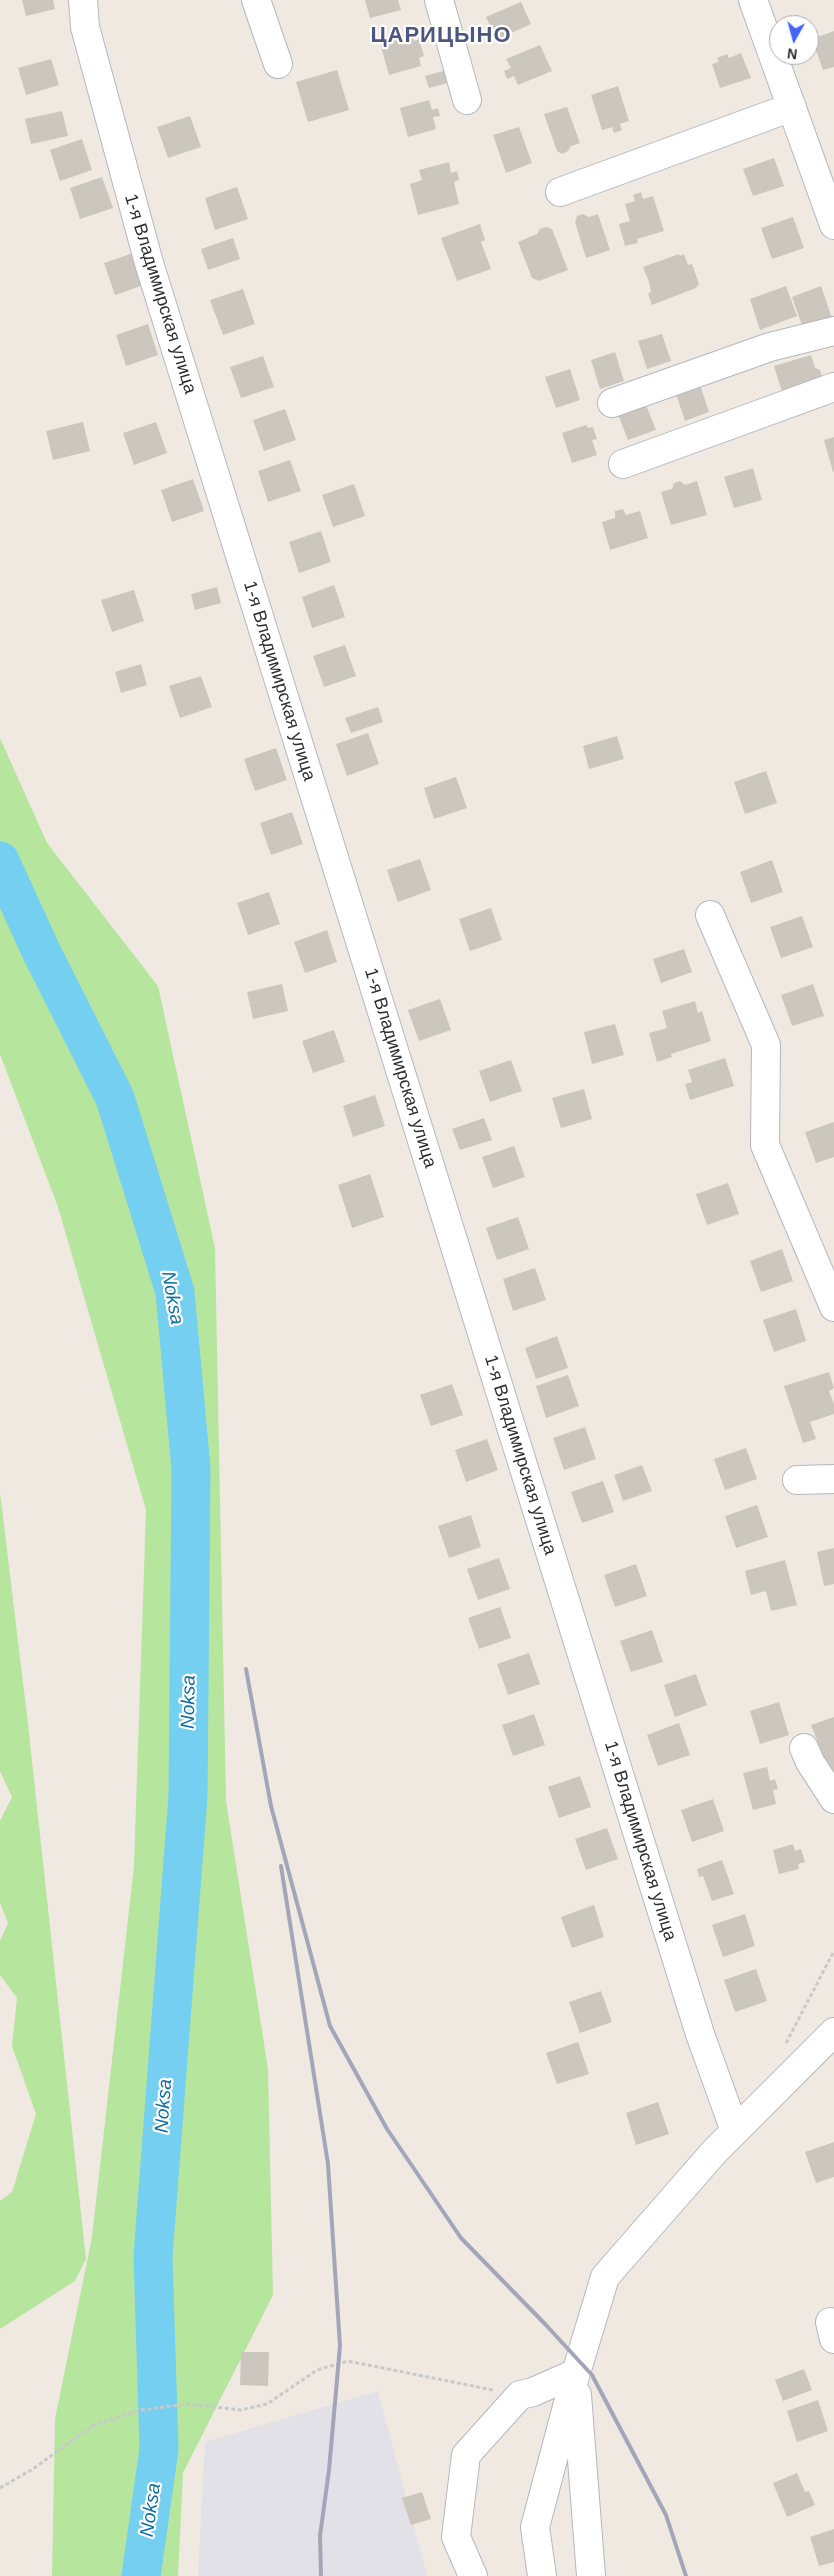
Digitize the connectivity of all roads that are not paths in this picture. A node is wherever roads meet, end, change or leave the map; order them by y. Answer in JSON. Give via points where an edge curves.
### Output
{"nodes":[{"id":1,"x":82,"y":0,"type":"edge"},
{"id":2,"x":256,"y":0,"type":"edge"},
{"id":3,"x":439,"y":0,"type":"edge"},
{"id":4,"x":753,"y":0,"type":"edge"},
{"id":5,"x":278,"y":64,"type":"dead end"},
{"id":6,"x":467,"y":100,"type":"dead end"},
{"id":7,"x":792,"y":107,"type":"junction"},
{"id":8,"x":560,"y":192,"type":"dead end"},
{"id":9,"x":834,"y":225,"type":"edge"},
{"id":10,"x":834,"y":331,"type":"edge"},
{"id":11,"x":834,"y":387,"type":"edge"},
{"id":12,"x":612,"y":404,"type":"dead end"},
{"id":13,"x":623,"y":464,"type":"dead end"},
{"id":14,"x":710,"y":916,"type":"dead end"},
{"id":15,"x":834,"y":1308,"type":"edge"},
{"id":16,"x":834,"y":1478,"type":"edge"},
{"id":17,"x":798,"y":1480,"type":"dead end"},
{"id":18,"x":804,"y":1748,"type":"dead end"},
{"id":19,"x":834,"y":1799,"type":"edge"},
{"id":20,"x":834,"y":2032,"type":"edge"},
{"id":21,"x":735,"y":2131,"type":"junction"},
{"id":22,"x":576,"y":2373,"type":"junction"},
{"id":23,"x":473,"y":2576,"type":"edge"},
{"id":24,"x":542,"y":2576,"type":"edge"},
{"id":25,"x":591,"y":2576,"type":"edge"}],
"edges":[{"from":1,"to":21,"type":"street","name":"1-я Владимирская улица","via":[[85,27],[152,273],[697,2025]]},
{"from":2,"to":5,"type":"street"},
{"from":3,"to":6,"type":"street"},
{"from":4,"to":7,"type":"street"},
{"from":7,"to":8,"type":"street"},
{"from":7,"to":9,"type":"street"},
{"from":10,"to":12,"type":"street","via":[[770,347]]},
{"from":11,"to":13,"type":"street"},
{"from":14,"to":15,"type":"street","via":[[766,1045],[766,1144]]},
{"from":16,"to":17,"type":"street"},
{"from":18,"to":19,"type":"street"},
{"from":20,"to":21,"type":"street"},
{"from":21,"to":22,"type":"street","via":[[605,2277]]},
{"from":22,"to":23,"type":"street","via":[[520,2395],[466,2455],[456,2537]]},
{"from":22,"to":24,"type":"street","via":[[534,2527]]},
{"from":22,"to":25,"type":"street"}]}
